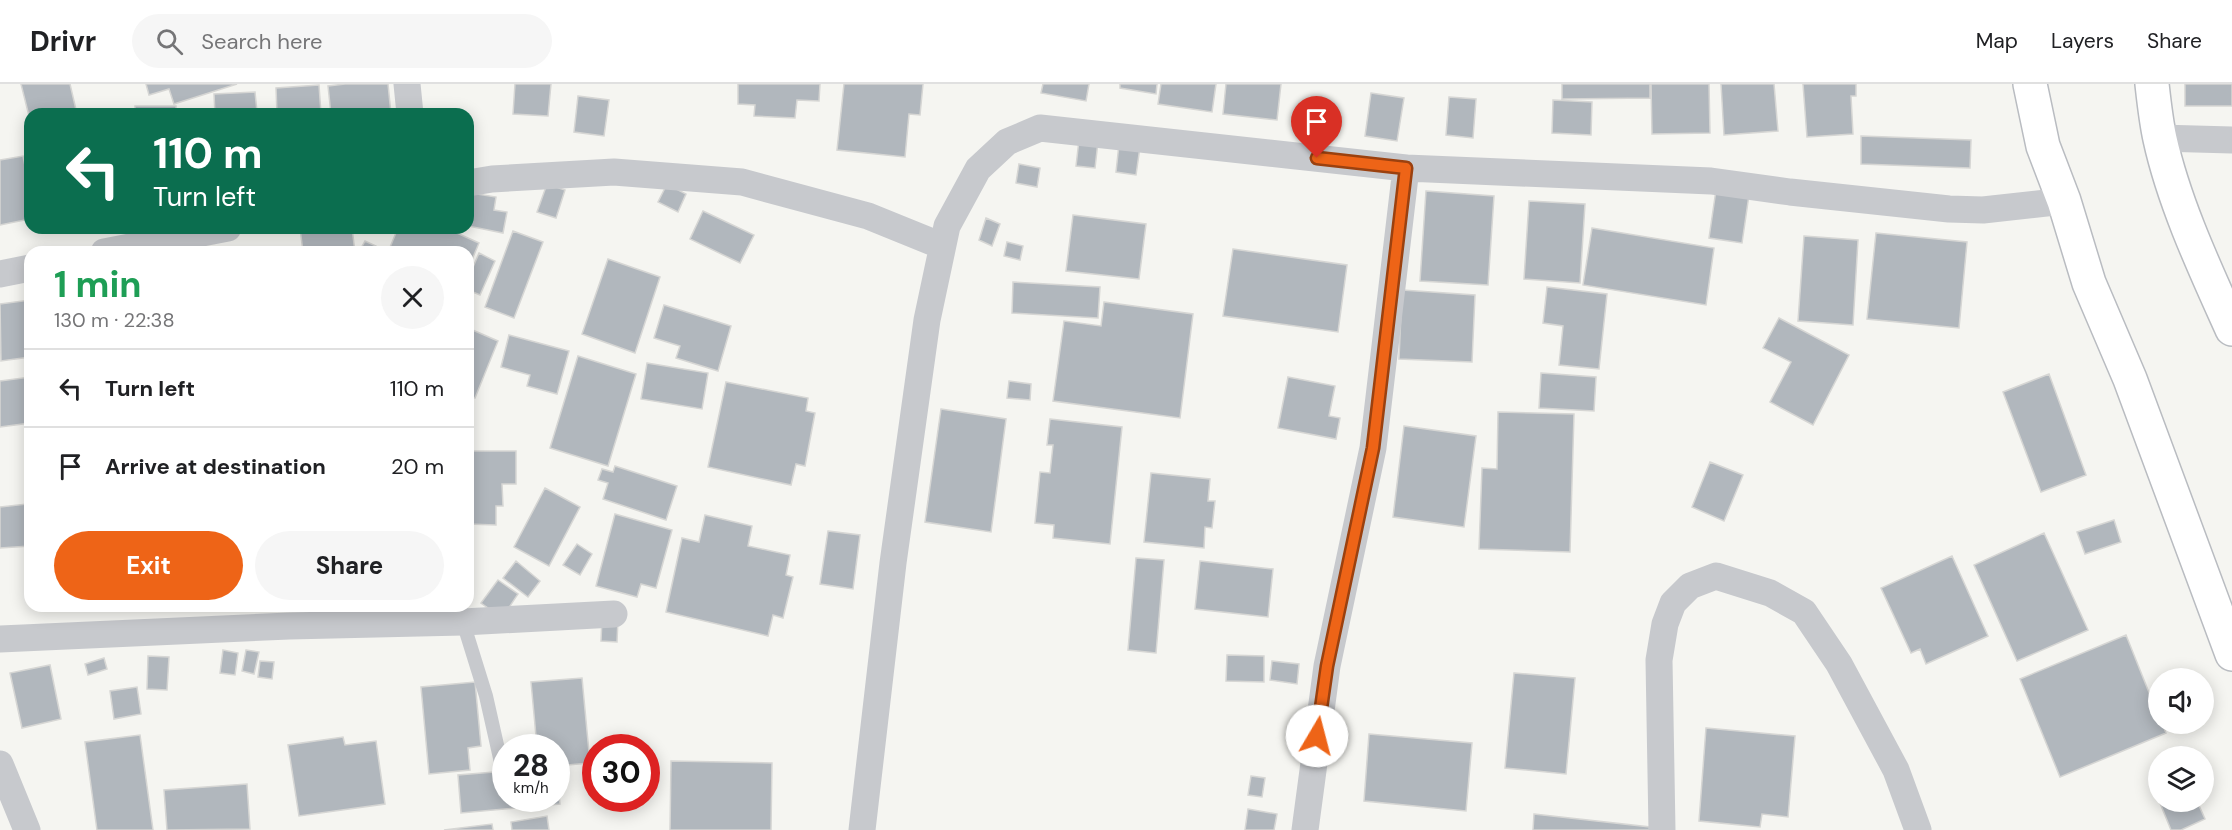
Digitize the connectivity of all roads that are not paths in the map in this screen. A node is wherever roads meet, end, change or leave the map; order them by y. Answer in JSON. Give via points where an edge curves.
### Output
{"nodes":[{"id":1,"x":406,"y":84,"type":"edge"},
{"id":2,"x":2030,"y":84,"type":"edge"},
{"id":3,"x":2152,"y":84,"type":"edge"},
{"id":4,"x":409,"y":108,"type":"edge"},
{"id":5,"x":2160,"y":138,"type":"junction"},
{"id":6,"x":2232,"y":140,"type":"edge"},
{"id":7,"x":1406,"y":168,"type":"junction"},
{"id":8,"x":474,"y":182,"type":"edge"},
{"id":9,"x":2064,"y":201,"type":"junction"},
{"id":10,"x":197,"y":234,"type":"edge"},
{"id":11,"x":135,"y":246,"type":"edge"},
{"id":12,"x":942,"y":246,"type":"junction"},
{"id":13,"x":24,"y":268,"type":"edge"},
{"id":14,"x":0,"y":274,"type":"edge"},
{"id":15,"x":2232,"y":329,"type":"edge"},
{"id":16,"x":2198,"y":564,"type":"junction"},
{"id":17,"x":2232,"y":596,"type":"edge"},
{"id":18,"x":614,"y":614,"type":"dead end"},
{"id":19,"x":463,"y":622,"type":"junction"},
{"id":20,"x":0,"y":639,"type":"edge"},
{"id":21,"x":2232,"y":654,"type":"edge"},
{"id":22,"x":495,"y":734,"type":"edge"},
{"id":23,"x":0,"y":764,"type":"edge"},
{"id":24,"x":27,"y":830,"type":"edge"},
{"id":25,"x":862,"y":830,"type":"edge"},
{"id":26,"x":1305,"y":830,"type":"edge"},
{"id":27,"x":1662,"y":830,"type":"edge"},
{"id":28,"x":1918,"y":830,"type":"edge"}],
"edges":[{"from":1,"to":4,"type":"street"},
{"from":2,"to":9,"type":"street","via":[[2043,146]]},
{"from":3,"to":5,"type":"street"},
{"from":5,"to":6,"type":"street"},
{"from":5,"to":15,"type":"street","via":[[2178,199]]},
{"from":7,"to":9,"type":"street","via":[[1711,181],[1949,209],[1993,209]]},
{"from":7,"to":12,"type":"street","via":[[1040,128],[1007,142],[978,169],[947,226]]},
{"from":7,"to":26,"type":"street","via":[[1373,448],[1327,666]]},
{"from":8,"to":12,"type":"street","via":[[614,172],[742,182],[868,216]]},
{"from":9,"to":16,"type":"street","via":[[2089,283],[2130,379]]},
{"from":10,"to":11,"type":"street"},
{"from":12,"to":25,"type":"street","via":[[927,320],[893,562]]},
{"from":13,"to":14,"type":"street"},
{"from":16,"to":17,"type":"street"},
{"from":16,"to":21,"type":"street"},
{"from":18,"to":19,"type":"street"},
{"from":19,"to":20,"type":"street"},
{"from":19,"to":22,"type":"lane"},
{"from":23,"to":24,"type":"street"},
{"from":27,"to":28,"type":"street","via":[[1659,660],[1665,624],[1673,603],[1690,586],[1716,576],[1770,593],[1803,612],[1839,664],[1896,770]]}]}
